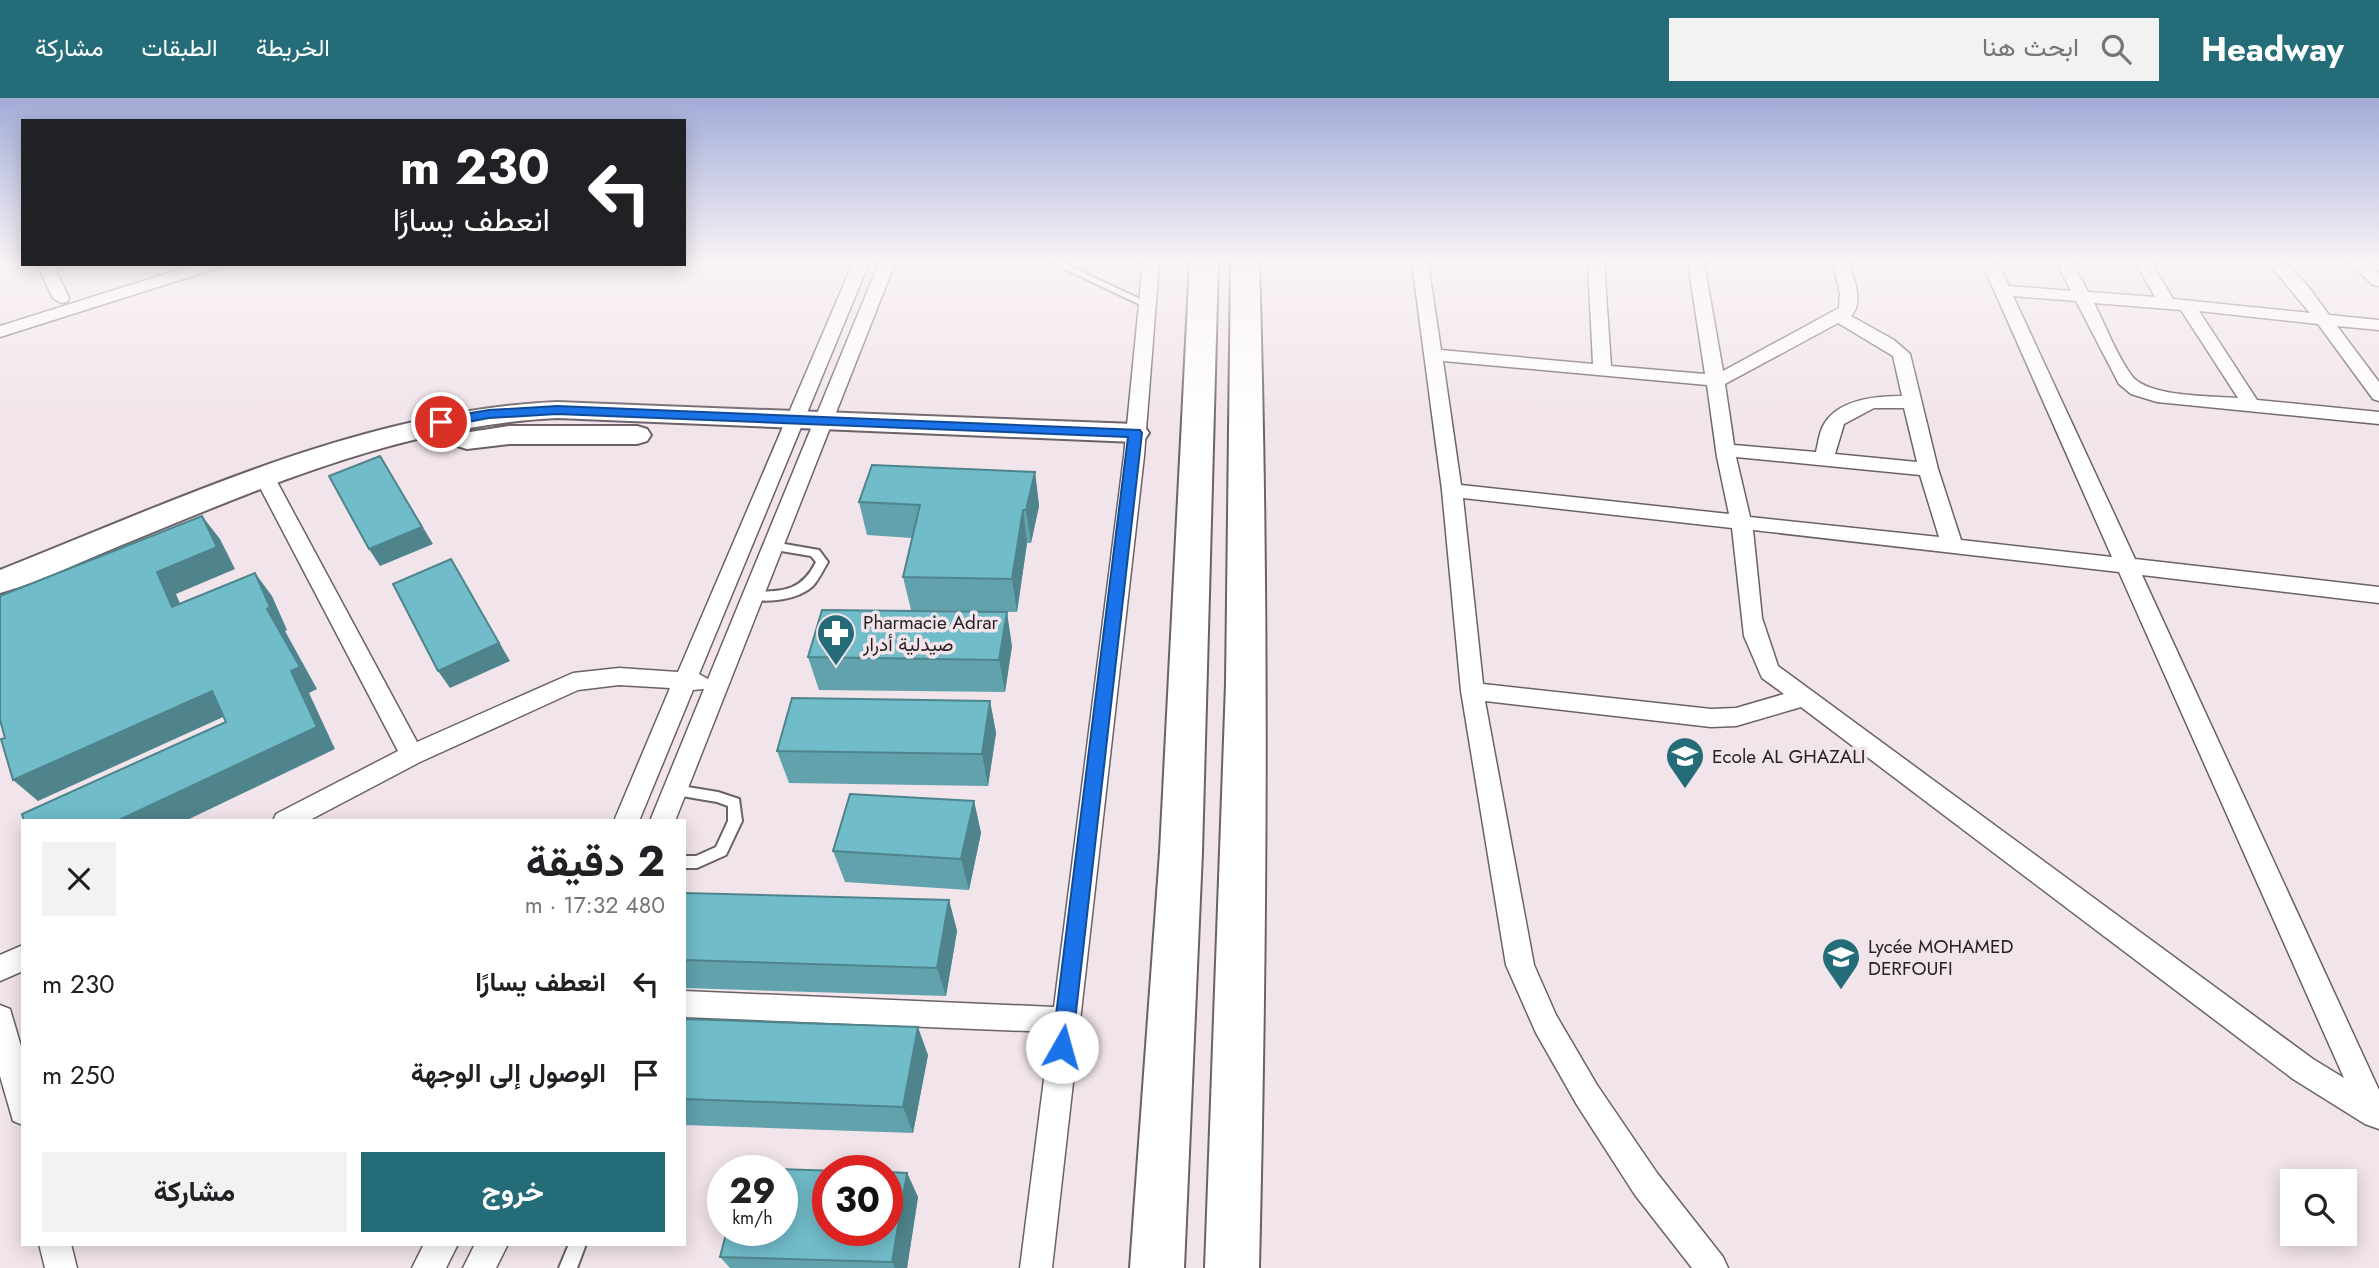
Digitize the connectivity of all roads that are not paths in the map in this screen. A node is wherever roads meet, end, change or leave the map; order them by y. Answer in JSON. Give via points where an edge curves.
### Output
{"nodes":[{"id":1,"x":46,"y":318,"type":"edge"},
{"id":2,"x":843,"y":318,"type":"edge"},
{"id":3,"x":860,"y":318,"type":"edge"},
{"id":4,"x":1146,"y":318,"type":"edge"},
{"id":5,"x":1202,"y":318,"type":"edge"},
{"id":6,"x":1246,"y":318,"type":"edge"},
{"id":7,"x":1428,"y":318,"type":"edge"},
{"id":8,"x":1599,"y":318,"type":"edge"},
{"id":9,"x":1706,"y":318,"type":"edge"},
{"id":10,"x":1839,"y":318,"type":"edge"},
{"id":11,"x":1841,"y":318,"type":"edge"},
{"id":12,"x":2015,"y":318,"type":"edge"},
{"id":13,"x":2094,"y":318,"type":"edge"},
{"id":14,"x":2187,"y":318,"type":"edge"},
{"id":15,"x":2311,"y":318,"type":"edge"},
{"id":16,"x":2325,"y":319,"type":"junction"},
{"id":17,"x":2379,"y":325,"type":"edge"},
{"id":18,"x":0,"y":332,"type":"edge"},
{"id":19,"x":1433,"y":355,"type":"junction"},
{"id":20,"x":1602,"y":370,"type":"junction"},
{"id":21,"x":1717,"y":382,"type":"junction"},
{"id":22,"x":2379,"y":395,"type":"edge"},
{"id":23,"x":1913,"y":402,"type":"junction"},
{"id":24,"x":2252,"y":406,"type":"junction"},
{"id":25,"x":2379,"y":418,"type":"edge"},
{"id":26,"x":805,"y":430,"type":"junction"},
{"id":27,"x":1135,"y":445,"type":"junction"},
{"id":28,"x":1726,"y":450,"type":"junction"},
{"id":29,"x":1824,"y":459,"type":"junction"},
{"id":30,"x":1928,"y":469,"type":"junction"},
{"id":31,"x":269,"y":486,"type":"junction"},
{"id":32,"x":1452,"y":490,"type":"junction"},
{"id":33,"x":1741,"y":523,"type":"junction"},
{"id":34,"x":773,"y":546,"type":"junction"},
{"id":35,"x":1953,"y":548,"type":"junction"},
{"id":36,"x":2127,"y":564,"type":"junction"},
{"id":37,"x":0,"y":582,"type":"edge"},
{"id":38,"x":2379,"y":595,"type":"edge"},
{"id":39,"x":753,"y":596,"type":"junction"},
{"id":40,"x":0,"y":604,"type":"edge"},
{"id":41,"x":685,"y":681,"type":"junction"},
{"id":42,"x":718,"y":683,"type":"junction"},
{"id":43,"x":1472,"y":691,"type":"junction"},
{"id":44,"x":1802,"y":698,"type":"junction"},
{"id":45,"x":412,"y":755,"type":"junction"},
{"id":46,"x":675,"y":790,"type":"junction"},
{"id":47,"x":289,"y":819,"type":"edge"},
{"id":48,"x":626,"y":819,"type":"edge"},
{"id":49,"x":663,"y":819,"type":"edge"},
{"id":50,"x":686,"y":862,"type":"edge"},
{"id":51,"x":21,"y":958,"type":"edge"},
{"id":52,"x":0,"y":969,"type":"edge"},
{"id":53,"x":686,"y":1004,"type":"edge"},
{"id":54,"x":0,"y":1018,"type":"edge"},
{"id":55,"x":1065,"y":1020,"type":"junction"},
{"id":56,"x":21,"y":1103,"type":"edge"},
{"id":57,"x":2378,"y":1117,"type":"edge"},
{"id":58,"x":56,"y":1246,"type":"edge"},
{"id":59,"x":441,"y":1246,"type":"edge"},
{"id":60,"x":491,"y":1246,"type":"edge"},
{"id":61,"x":577,"y":1246,"type":"edge"},
{"id":62,"x":61,"y":1268,"type":"edge"},
{"id":63,"x":428,"y":1268,"type":"edge"},
{"id":64,"x":480,"y":1268,"type":"edge"},
{"id":65,"x":568,"y":1268,"type":"edge"},
{"id":66,"x":1036,"y":1268,"type":"edge"},
{"id":67,"x":1157,"y":1268,"type":"edge"},
{"id":68,"x":1232,"y":1268,"type":"edge"},
{"id":69,"x":1712,"y":1268,"type":"edge"}],
"edges":[{"from":1,"to":18,"type":"street"},
{"from":2,"to":26,"type":"street"},
{"from":3,"to":26,"type":"street"},
{"from":4,"to":27,"type":"street"},
{"from":5,"to":67,"type":"highway","via":[[1182,839]]},
{"from":6,"to":68,"type":"highway","via":[[1246,657]]},
{"from":7,"to":19,"type":"street"},
{"from":8,"to":20,"type":"street"},
{"from":9,"to":21,"type":"street"},
{"from":10,"to":21,"type":"street"},
{"from":11,"to":23,"type":"street","via":[[1901,354]]},
{"from":12,"to":36,"type":"street"},
{"from":13,"to":24,"type":"street","via":[[2130,386],[2157,396]]},
{"from":14,"to":24,"type":"street"},
{"from":15,"to":16,"type":"street"},
{"from":16,"to":17,"type":"street"},
{"from":16,"to":22,"type":"street"},
{"from":19,"to":20,"type":"street"},
{"from":19,"to":32,"type":"street"},
{"from":20,"to":21,"type":"street"},
{"from":21,"to":28,"type":"street"},
{"from":23,"to":29,"type":"street","via":[[1870,402],[1837,420]]},
{"from":23,"to":30,"type":"street"},
{"from":24,"to":25,"type":"street"},
{"from":26,"to":27,"type":"street"},
{"from":26,"to":31,"type":"street","via":[[482,437]]},
{"from":26,"to":34,"type":"street"},
{"from":26,"to":41,"type":"street"},
{"from":27,"to":55,"type":"street"},
{"from":28,"to":29,"type":"street"},
{"from":28,"to":33,"type":"street"},
{"from":29,"to":30,"type":"street"},
{"from":30,"to":35,"type":"street"},
{"from":31,"to":37,"type":"street"},
{"from":31,"to":40,"type":"street"},
{"from":31,"to":45,"type":"street"},
{"from":32,"to":33,"type":"street"},
{"from":32,"to":43,"type":"street"},
{"from":33,"to":35,"type":"street"},
{"from":33,"to":44,"type":"street","via":[[1753,628],[1761,657],[1770,672]]},
{"from":34,"to":39,"type":"street"},
{"from":34,"to":39,"type":"lane","via":[[815,553],[821,562],[816,576],[804,589],[786,595]]},
{"from":35,"to":36,"type":"street"},
{"from":36,"to":38,"type":"street"},
{"from":36,"to":57,"type":"street"},
{"from":39,"to":42,"type":"street"},
{"from":41,"to":42,"type":"street"},
{"from":41,"to":45,"type":"street","via":[[591,677],[572,682]]},
{"from":41,"to":48,"type":"street"},
{"from":42,"to":46,"type":"street"},
{"from":43,"to":44,"type":"street","via":[[1711,718],[1736,718]]},
{"from":43,"to":69,"type":"street","via":[[1520,965],[1546,1024],[1587,1095],[1646,1184]]},
{"from":44,"to":57,"type":"street","via":[[2303,1069]]},
{"from":45,"to":47,"type":"street"},
{"from":46,"to":49,"type":"street"},
{"from":46,"to":50,"type":"lane","via":[[734,803],[734,821],[721,851]]},
{"from":51,"to":52,"type":"street"},
{"from":53,"to":55,"type":"street"},
{"from":54,"to":56,"type":"street"},
{"from":55,"to":66,"type":"street"},
{"from":58,"to":62,"type":"street"},
{"from":59,"to":63,"type":"street"},
{"from":60,"to":64,"type":"street"},
{"from":61,"to":65,"type":"lane"}]}
